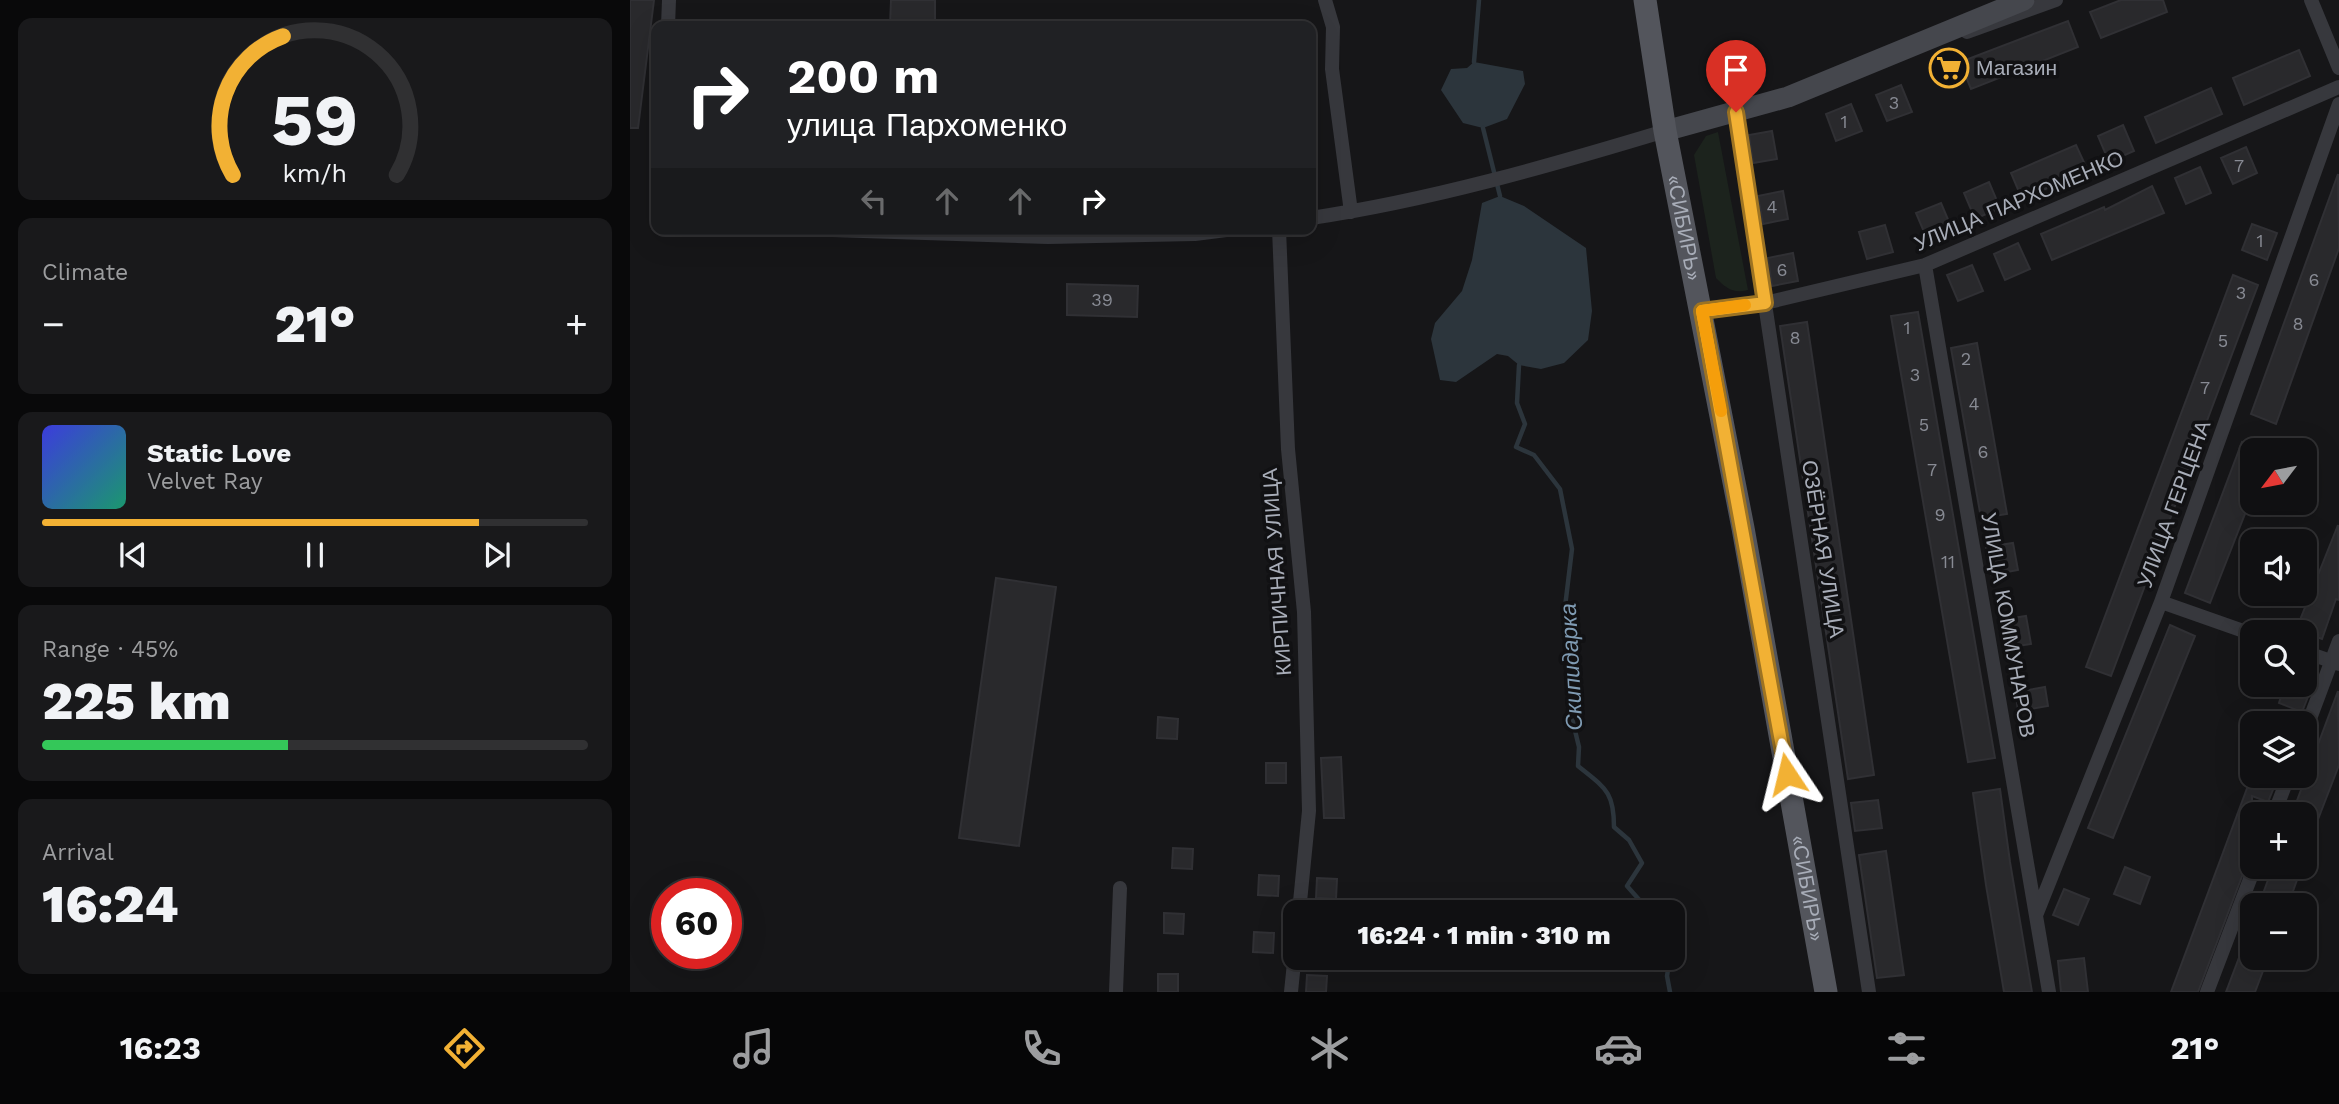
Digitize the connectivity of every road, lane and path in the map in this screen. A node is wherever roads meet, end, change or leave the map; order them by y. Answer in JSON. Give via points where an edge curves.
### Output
{"nodes":[{"id":1,"x":669,"y":0,"type":"edge"},
{"id":2,"x":1325,"y":0,"type":"edge"},
{"id":3,"x":1645,"y":0,"type":"edge"},
{"id":4,"x":2024,"y":0,"type":"edge"},
{"id":5,"x":2056,"y":0,"type":"edge"},
{"id":6,"x":2311,"y":0,"type":"edge"},
{"id":7,"x":1989,"y":9,"type":"edge"},
{"id":8,"x":668,"y":21,"type":"edge"},
{"id":9,"x":1922,"y":44,"type":"junction"},
{"id":10,"x":2339,"y":68,"type":"edge"},
{"id":11,"x":2339,"y":88,"type":"edge"},
{"id":12,"x":2339,"y":104,"type":"edge"},
{"id":13,"x":1736,"y":112,"type":"junction"},
{"id":14,"x":1665,"y":131,"type":"junction"},
{"id":15,"x":1351,"y":212,"type":"junction"},
{"id":16,"x":1316,"y":217,"type":"edge"},
{"id":17,"x":986,"y":235,"type":"edge"},
{"id":18,"x":1146,"y":235,"type":"edge"},
{"id":19,"x":1279,"y":235,"type":"edge"},
{"id":20,"x":1925,"y":265,"type":"junction"},
{"id":21,"x":1765,"y":303,"type":"junction"},
{"id":22,"x":1702,"y":311,"type":"junction"},
{"id":23,"x":2161,"y":602,"type":"junction"},
{"id":24,"x":2240,"y":630,"type":"edge"},
{"id":25,"x":2339,"y":641,"type":"edge"},
{"id":26,"x":2317,"y":656,"type":"edge"},
{"id":27,"x":2335,"y":663,"type":"edge"},
{"id":28,"x":2314,"y":711,"type":"edge"},
{"id":29,"x":2250,"y":879,"type":"edge"},
{"id":30,"x":1120,"y":888,"type":"dead end"},
{"id":31,"x":1300,"y":900,"type":"edge"},
{"id":32,"x":2037,"y":913,"type":"junction"},
{"id":33,"x":1293,"y":970,"type":"edge"},
{"id":34,"x":1116,"y":992,"type":"edge"},
{"id":35,"x":1291,"y":992,"type":"edge"},
{"id":36,"x":1826,"y":992,"type":"edge"},
{"id":37,"x":1869,"y":992,"type":"edge"},
{"id":38,"x":2049,"y":992,"type":"edge"},
{"id":39,"x":2207,"y":992,"type":"edge"}],
"edges":[{"from":1,"to":8,"type":"street"},
{"from":2,"to":15,"type":"street","via":[[1333,27],[1332,69]]},
{"from":3,"to":14,"type":"main road","name":"«СИБИРЬ»"},
{"from":4,"to":7,"type":"street"},
{"from":5,"to":9,"type":"street","via":[[1987,27]]},
{"from":6,"to":10,"type":"street"},
{"from":7,"to":9,"type":"street"},
{"from":9,"to":13,"type":"street","via":[[1788,97]]},
{"from":11,"to":20,"type":"street","name":"УЛИЦА ПАРХОМЕНКО"},
{"from":12,"to":23,"type":"street","name":"УЛИЦА ГЕРЦЕНА"},
{"from":13,"to":14,"type":"street"},
{"from":13,"to":21,"type":"street","name":"ОЗЁРНАЯ УЛИЦА"},
{"from":14,"to":15,"type":"street","via":[[1506,177]]},
{"from":14,"to":22,"type":"main road","name":"«СИБИРЬ»"},
{"from":15,"to":16,"type":"street"},
{"from":17,"to":18,"type":"street"},
{"from":19,"to":31,"type":"street","name":"КИРПИЧНАЯ УЛИЦА","via":[[1288,449],[1304,612],[1309,811]]},
{"from":20,"to":21,"type":"street","name":"УЛИЦА ПАРХОМЕНКО"},
{"from":20,"to":32,"type":"street","name":"УЛИЦА КОММУНАРОВ"},
{"from":21,"to":22,"type":"street","name":"УЛИЦА ПАРХОМЕНКО"},
{"from":21,"to":37,"type":"street","name":"ОЗЁРНАЯ УЛИЦА"},
{"from":22,"to":36,"type":"main road","name":"«СИБИРЬ»"},
{"from":23,"to":24,"type":"street"},
{"from":23,"to":32,"type":"street","name":"УЛИЦА ГЕРЦЕНА"},
{"from":25,"to":27,"type":"street"},
{"from":26,"to":27,"type":"street"},
{"from":27,"to":28,"type":"street"},
{"from":29,"to":39,"type":"street"},
{"from":30,"to":34,"type":"street"},
{"from":32,"to":38,"type":"street","name":"УЛИЦА КОММУНАРОВ"},
{"from":33,"to":35,"type":"street"}]}
